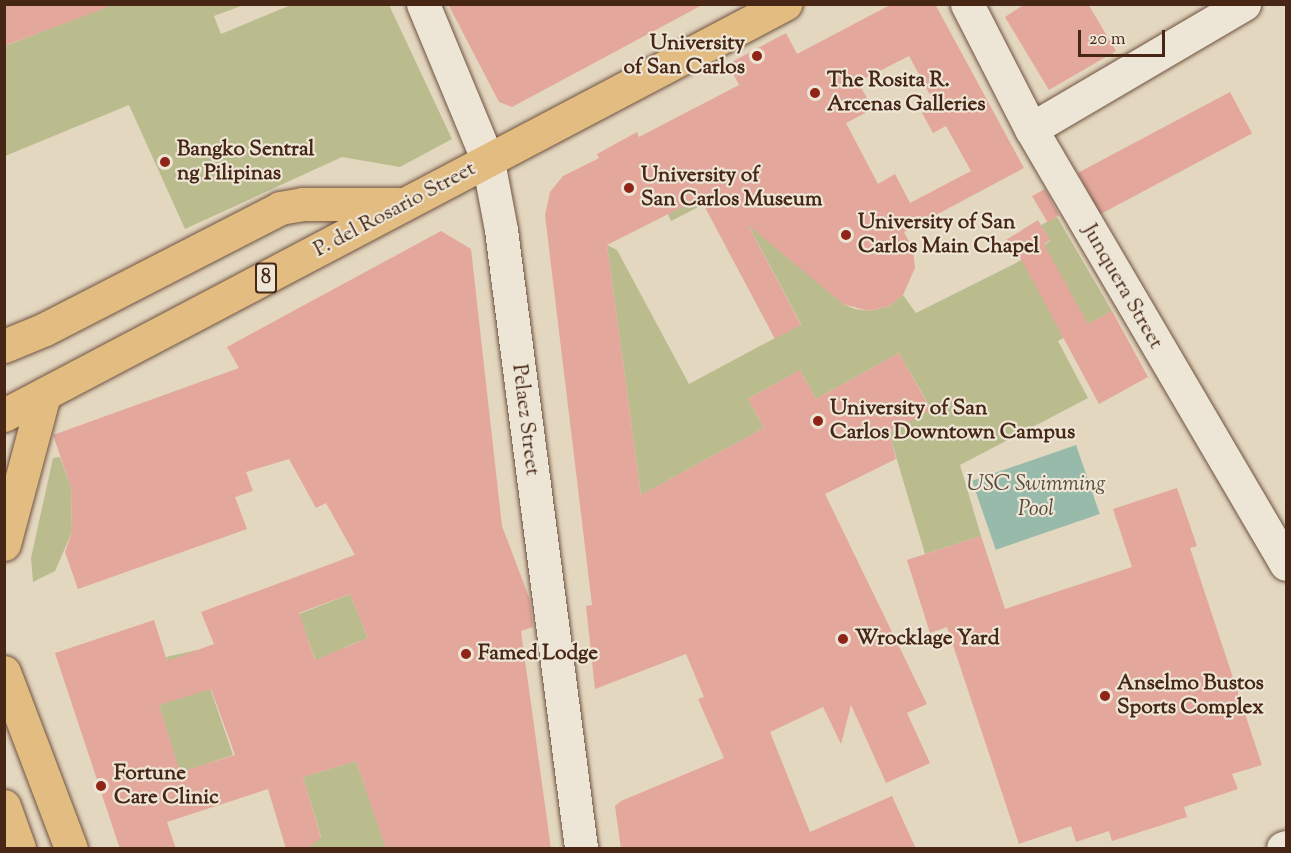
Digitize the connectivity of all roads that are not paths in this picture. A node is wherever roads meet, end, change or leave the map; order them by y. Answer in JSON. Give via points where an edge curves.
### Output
{"nodes":[{"id":1,"x":423,"y":4,"type":"edge"},
{"id":2,"x":785,"y":4,"type":"edge"},
{"id":3,"x":967,"y":4,"type":"edge"},
{"id":4,"x":1244,"y":4,"type":"edge"},
{"id":5,"x":1030,"y":129,"type":"junction"},
{"id":6,"x":488,"y":161,"type":"junction"},
{"id":7,"x":408,"y":204,"type":"junction"},
{"id":8,"x":4,"y":346,"type":"edge"},
{"id":9,"x":44,"y":395,"type":"junction"},
{"id":10,"x":4,"y":415,"type":"edge"},
{"id":11,"x":4,"y":543,"type":"edge"},
{"id":12,"x":1287,"y":564,"type":"edge"},
{"id":13,"x":4,"y":672,"type":"edge"},
{"id":14,"x":4,"y":806,"type":"edge"},
{"id":15,"x":20,"y":849,"type":"edge"},
{"id":16,"x":71,"y":849,"type":"edge"},
{"id":17,"x":581,"y":849,"type":"edge"}],
"edges":[{"from":1,"to":6,"type":"street","name":"Pelaez Street"},
{"from":2,"to":6,"type":"main road","name":"P. del Rosario Street","number":"8"},
{"from":3,"to":5,"type":"street","name":"Junquera Street"},
{"from":4,"to":5,"type":"street"},
{"from":5,"to":12,"type":"street","name":"Junquera Street"},
{"from":6,"to":7,"type":"main road","name":"P. del Rosario Street","number":"8"},
{"from":6,"to":17,"type":"street","name":"Pelaez Street","via":[[501,230]]},
{"from":7,"to":8,"type":"main road","via":[[302,204],[280,208],[45,329]]},
{"from":7,"to":9,"type":"main road","name":"P. del Rosario Street","number":"8"},
{"from":9,"to":10,"type":"main road","name":"P. del Rosario Street","number":"8"},
{"from":9,"to":11,"type":"main road"},
{"from":13,"to":16,"type":"main road"},
{"from":14,"to":15,"type":"main road"}]}
